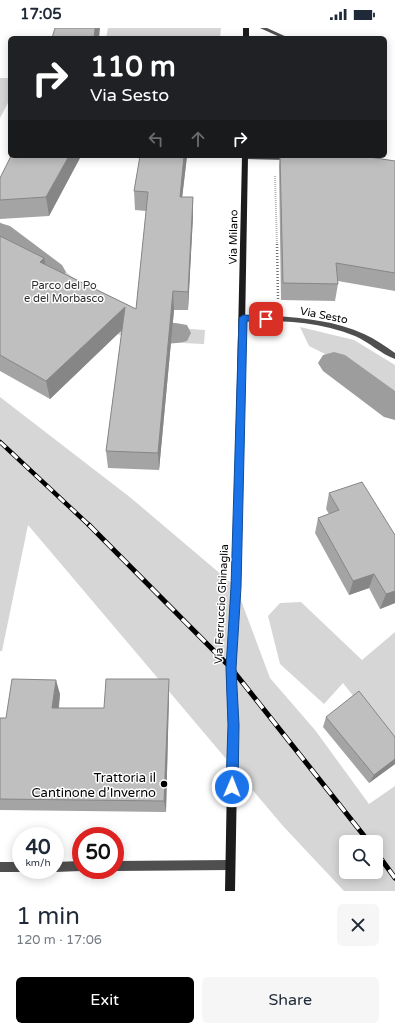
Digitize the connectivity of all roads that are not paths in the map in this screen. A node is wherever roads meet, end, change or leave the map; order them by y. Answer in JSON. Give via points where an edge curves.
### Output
{"nodes":[{"id":1,"x":264,"y":28,"type":"edge"},
{"id":2,"x":282,"y":36,"type":"edge"},
{"id":3,"x":245,"y":158,"type":"edge"},
{"id":4,"x":274,"y":158,"type":"edge"},
{"id":5,"x":297,"y":159,"type":"edge"},
{"id":6,"x":243,"y":318,"type":"junction"},
{"id":7,"x":395,"y":356,"type":"edge"},
{"id":8,"x":230,"y":865,"type":"junction"},
{"id":9,"x":124,"y":866,"type":"edge"},
{"id":10,"x":0,"y":867,"type":"edge"},
{"id":11,"x":12,"y":867,"type":"edge"},
{"id":12,"x":230,"y":891,"type":"edge"}],
"edges":[{"from":1,"to":2,"type":"street"},
{"from":3,"to":6,"type":"main road","name":"Via Milano"},
{"from":4,"to":5,"type":"street"},
{"from":6,"to":7,"type":"street","name":"Via Sesto","via":[[292,320],[355,332]]},
{"from":6,"to":8,"type":"main road","name":"Via Ferruccio Ghinaglia","via":[[236,587],[231,668],[233,725]]},
{"from":8,"to":9,"type":"street"},
{"from":8,"to":12,"type":"main road","name":"Via Ferruccio Ghinaglia"},
{"from":10,"to":11,"type":"street"}]}
